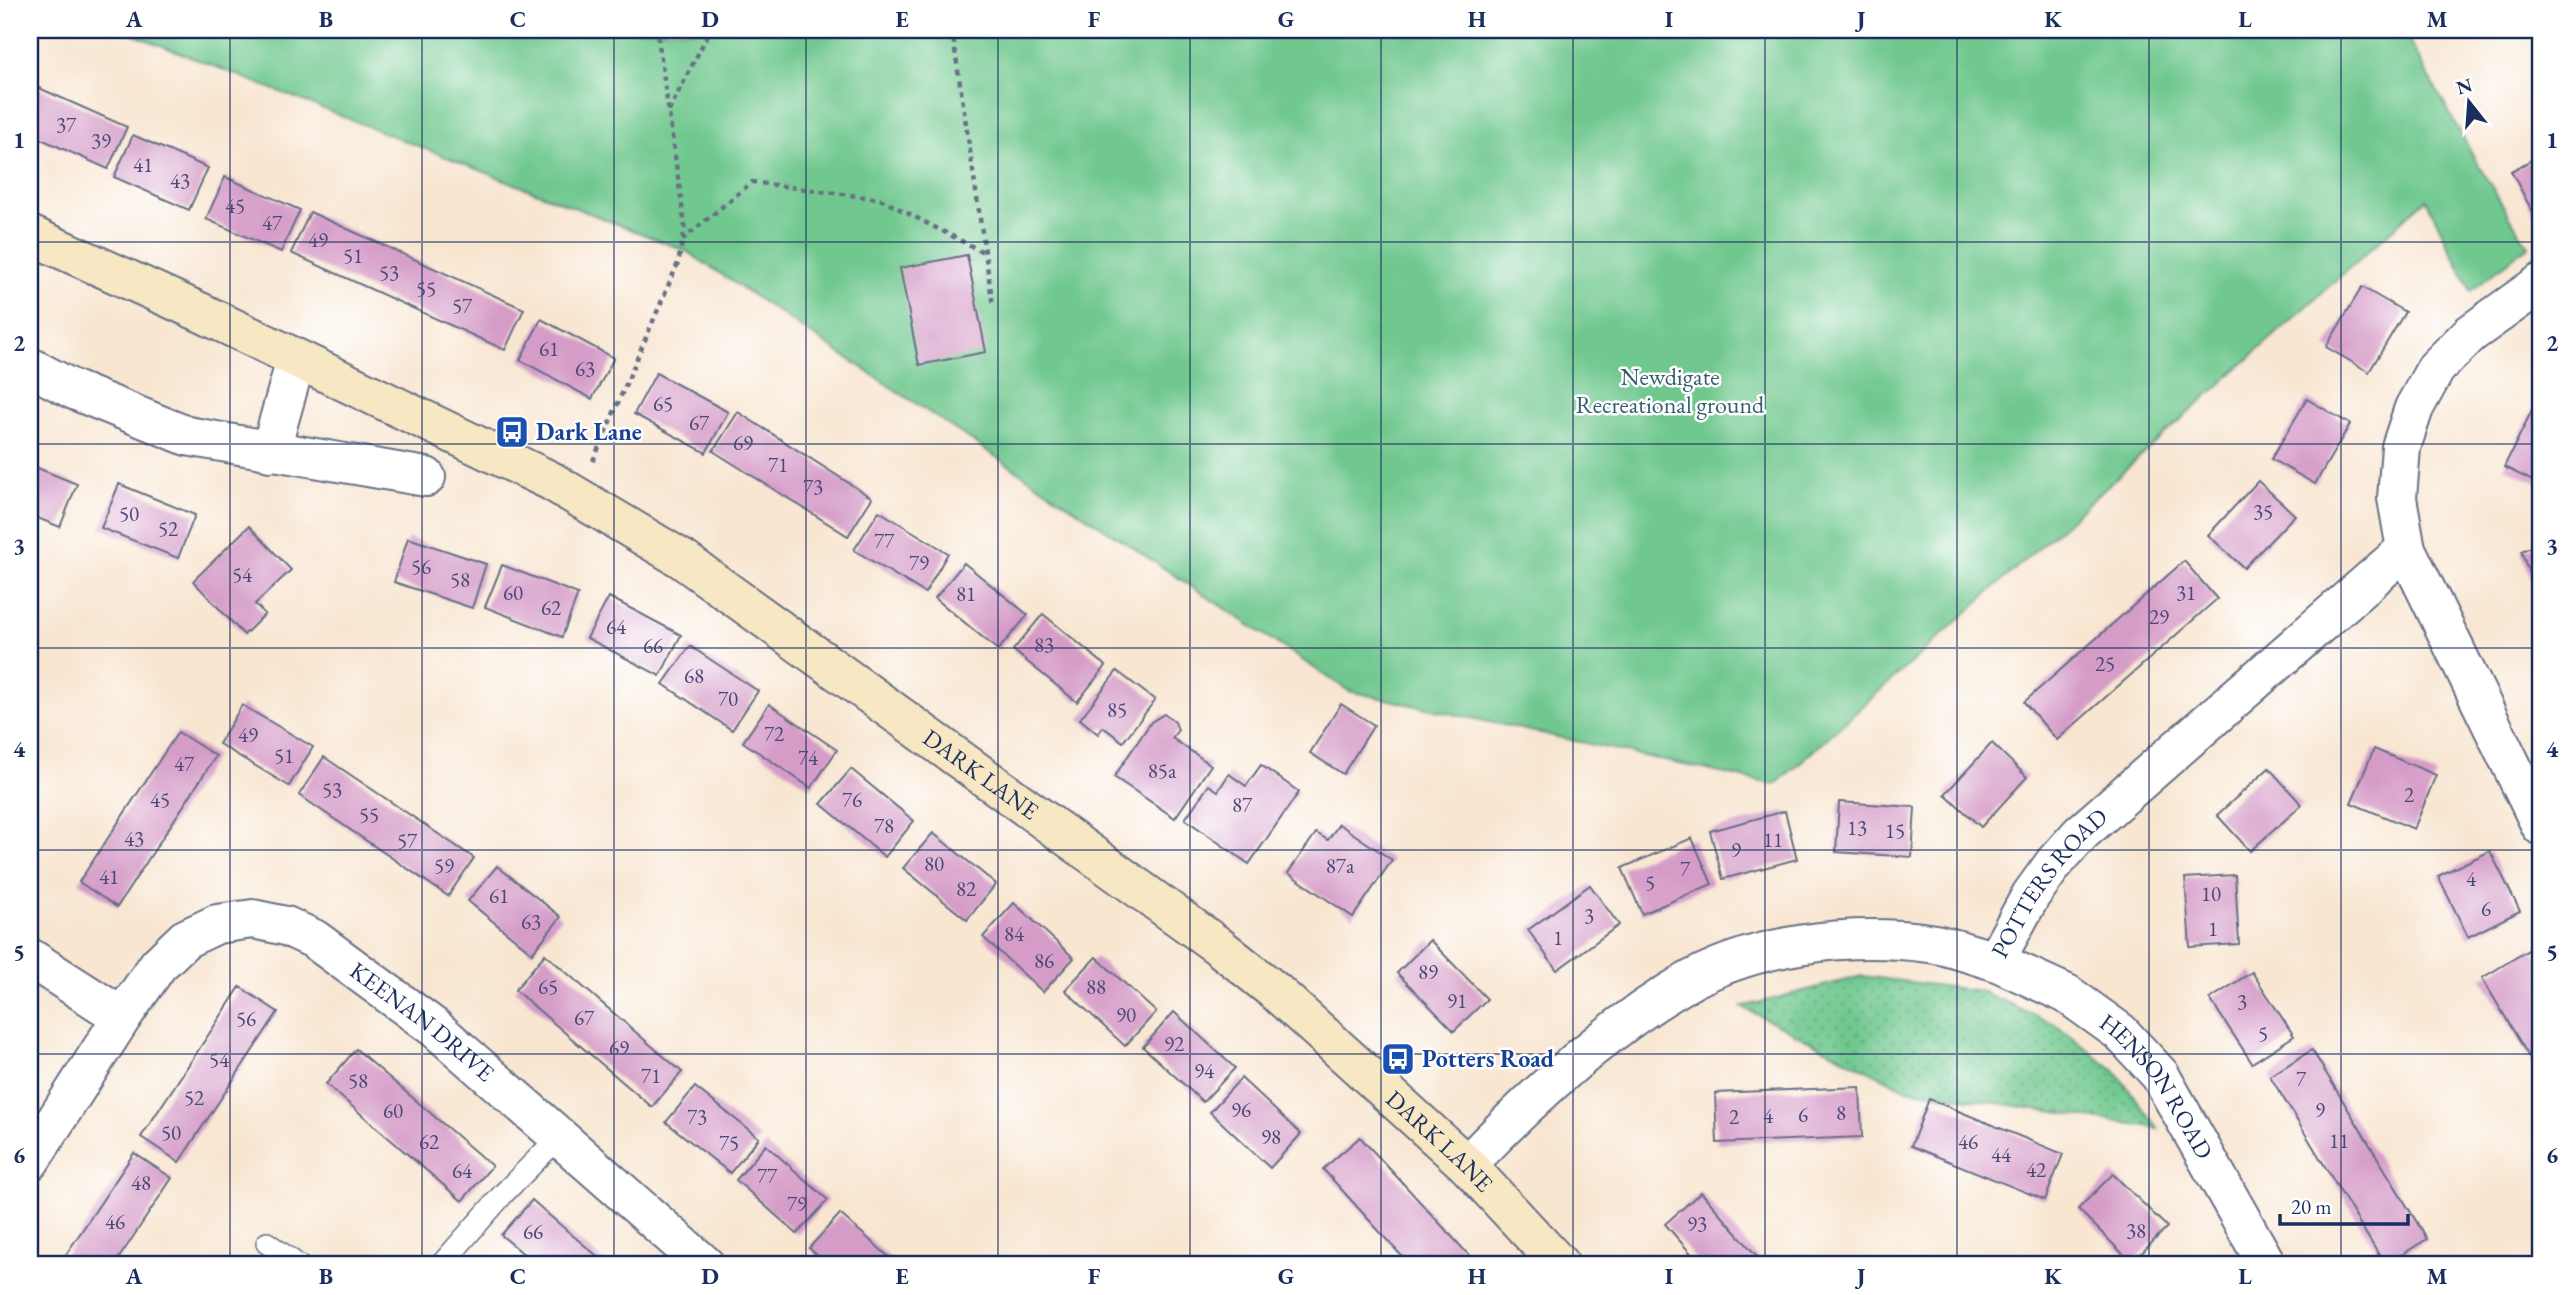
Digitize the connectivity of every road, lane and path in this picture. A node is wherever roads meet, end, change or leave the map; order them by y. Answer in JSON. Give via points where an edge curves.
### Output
{"nodes":[{"id":1,"x":657,"y":30,"type":"edge"},
{"id":2,"x":710,"y":30,"type":"edge"},
{"id":3,"x":952,"y":30,"type":"edge"},
{"id":4,"x":669,"y":111,"type":"junction"},
{"id":5,"x":30,"y":235,"type":"edge"},
{"id":6,"x":682,"y":240,"type":"junction"},
{"id":7,"x":985,"y":253,"type":"junction"},
{"id":8,"x":2541,"y":283,"type":"edge"},
{"id":9,"x":993,"y":306,"type":"dead end"},
{"id":10,"x":296,"y":360,"type":"junction"},
{"id":11,"x":30,"y":366,"type":"edge"},
{"id":12,"x":270,"y":452,"type":"junction"},
{"id":13,"x":426,"y":477,"type":"dead end"},
{"id":14,"x":577,"y":497,"type":"junction"},
{"id":15,"x":2406,"y":550,"type":"junction"},
{"id":16,"x":2541,"y":826,"type":"edge"},
{"id":17,"x":30,"y":958,"type":"edge"},
{"id":18,"x":1995,"y":961,"type":"junction"},
{"id":19,"x":122,"y":1017,"type":"junction"},
{"id":20,"x":559,"y":1136,"type":"junction"},
{"id":21,"x":30,"y":1161,"type":"edge"},
{"id":22,"x":1467,"y":1165,"type":"junction"},
{"id":23,"x":267,"y":1243,"type":"dead end"},
{"id":24,"x":298,"y":1265,"type":"edge"},
{"id":25,"x":442,"y":1265,"type":"edge"},
{"id":26,"x":705,"y":1265,"type":"edge"},
{"id":27,"x":1560,"y":1265,"type":"edge"},
{"id":28,"x":2267,"y":1265,"type":"edge"}],
"edges":[{"from":1,"to":4,"type":"path"},
{"from":2,"to":4,"type":"path"},
{"from":3,"to":7,"type":"path"},
{"from":4,"to":6,"type":"path","via":[[685,227]]},
{"from":5,"to":10,"type":"street","name":"DARK LANE"},
{"from":6,"to":7,"type":"path","via":[[752,182],[880,199]]},
{"from":6,"to":14,"type":"path","via":[[678,263]]},
{"from":7,"to":9,"type":"path"},
{"from":8,"to":15,"type":"street","via":[[2470,334],[2436,368],[2414,408],[2401,447],[2397,498]]},
{"from":10,"to":12,"type":"street"},
{"from":10,"to":14,"type":"street","name":"DARK LANE"},
{"from":11,"to":12,"type":"street","via":[[74,390],[187,436]]},
{"from":12,"to":13,"type":"street"},
{"from":14,"to":22,"type":"street","name":"DARK LANE","via":[[682,559],[1217,945],[1276,992]]},
{"from":15,"to":16,"type":"street"},
{"from":15,"to":18,"type":"street","name":"POTTERS ROAD","via":[[2081,833],[2031,895]]},
{"from":17,"to":19,"type":"street"},
{"from":18,"to":22,"type":"street","name":"POTTERS ROAD","via":[[1931,943],[1874,939],[1811,943],[1739,960],[1683,984],[1620,1027],[1522,1108]]},
{"from":18,"to":28,"type":"street","name":"HENSON ROAD","via":[[2067,994],[2120,1032],[2160,1075]]},
{"from":19,"to":20,"type":"street","name":"KEENAN DRIVE","via":[[158,965],[185,939],[217,924],[253,919],[286,926],[314,939],[435,1028]]},
{"from":19,"to":21,"type":"street","name":"KEENAN DRIVE"},
{"from":20,"to":25,"type":"lane"},
{"from":20,"to":26,"type":"street","name":"KEENAN DRIVE"},
{"from":22,"to":27,"type":"street","name":"DARK LANE"},
{"from":23,"to":24,"type":"lane"}]}
